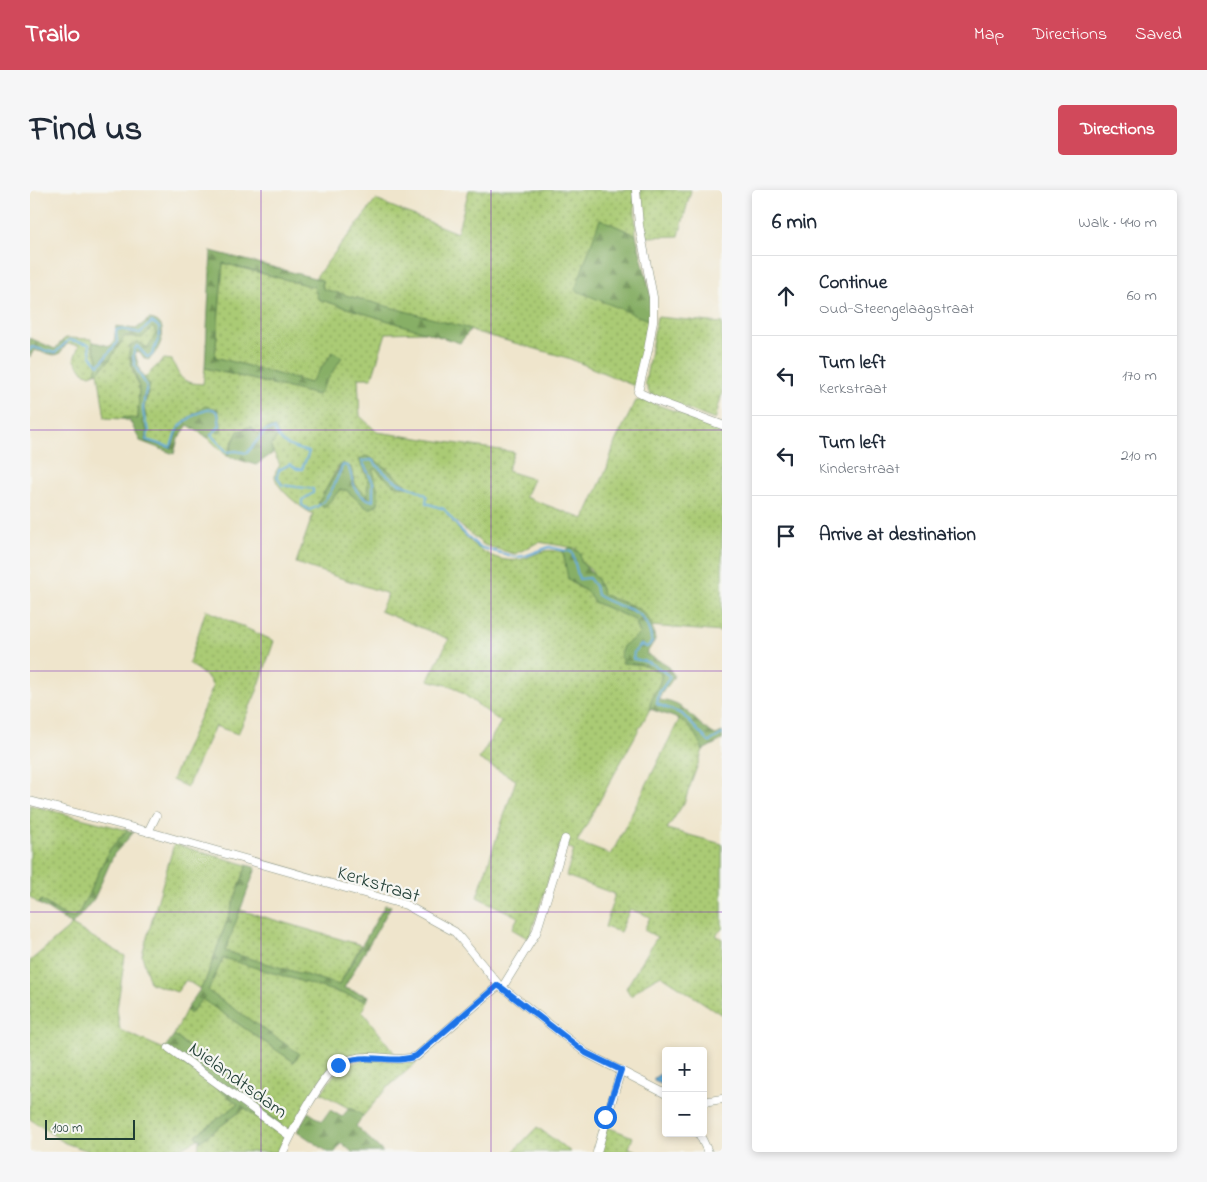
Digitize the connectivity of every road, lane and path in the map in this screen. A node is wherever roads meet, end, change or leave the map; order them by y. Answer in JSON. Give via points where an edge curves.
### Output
{"nodes":[{"id":1,"x":636,"y":190,"type":"edge"},
{"id":2,"x":722,"y":425,"type":"edge"},
{"id":3,"x":30,"y":802,"type":"edge"},
{"id":4,"x":156,"y":816,"type":"dead end"},
{"id":5,"x":148,"y":832,"type":"junction"},
{"id":6,"x":565,"y":839,"type":"dead end"},
{"id":7,"x":500,"y":986,"type":"junction"},
{"id":8,"x":170,"y":1048,"type":"dead end"},
{"id":9,"x":621,"y":1070,"type":"junction"},
{"id":10,"x":662,"y":1092,"type":"edge"},
{"id":11,"x":722,"y":1099,"type":"edge"},
{"id":12,"x":707,"y":1101,"type":"edge"},
{"id":13,"x":290,"y":1136,"type":"junction"},
{"id":14,"x":701,"y":1137,"type":"edge"},
{"id":15,"x":282,"y":1152,"type":"edge"},
{"id":16,"x":597,"y":1152,"type":"edge"},
{"id":17,"x":708,"y":1152,"type":"edge"}],
"edges":[{"from":1,"to":2,"type":"street","via":[[639,225],[653,297],[651,331],[638,392],[656,402]]},
{"from":3,"to":5,"type":"street","name":"Kerkstraat"},
{"from":4,"to":5,"type":"street"},
{"from":5,"to":7,"type":"street","name":"Kerkstraat","via":[[406,905],[455,932]]},
{"from":6,"to":7,"type":"street","via":[[536,934]]},
{"from":7,"to":9,"type":"street","name":"Kerkstraat","via":[[586,1053]]},
{"from":7,"to":13,"type":"street","via":[[416,1056],[408,1059],[366,1056],[338,1065],[327,1076]]},
{"from":8,"to":13,"type":"street","name":"Nielandtsdam"},
{"from":9,"to":10,"type":"street","name":"Kerkstraat"},
{"from":9,"to":16,"type":"street"},
{"from":11,"to":12,"type":"street"},
{"from":13,"to":15,"type":"street"},
{"from":14,"to":17,"type":"street"}]}
